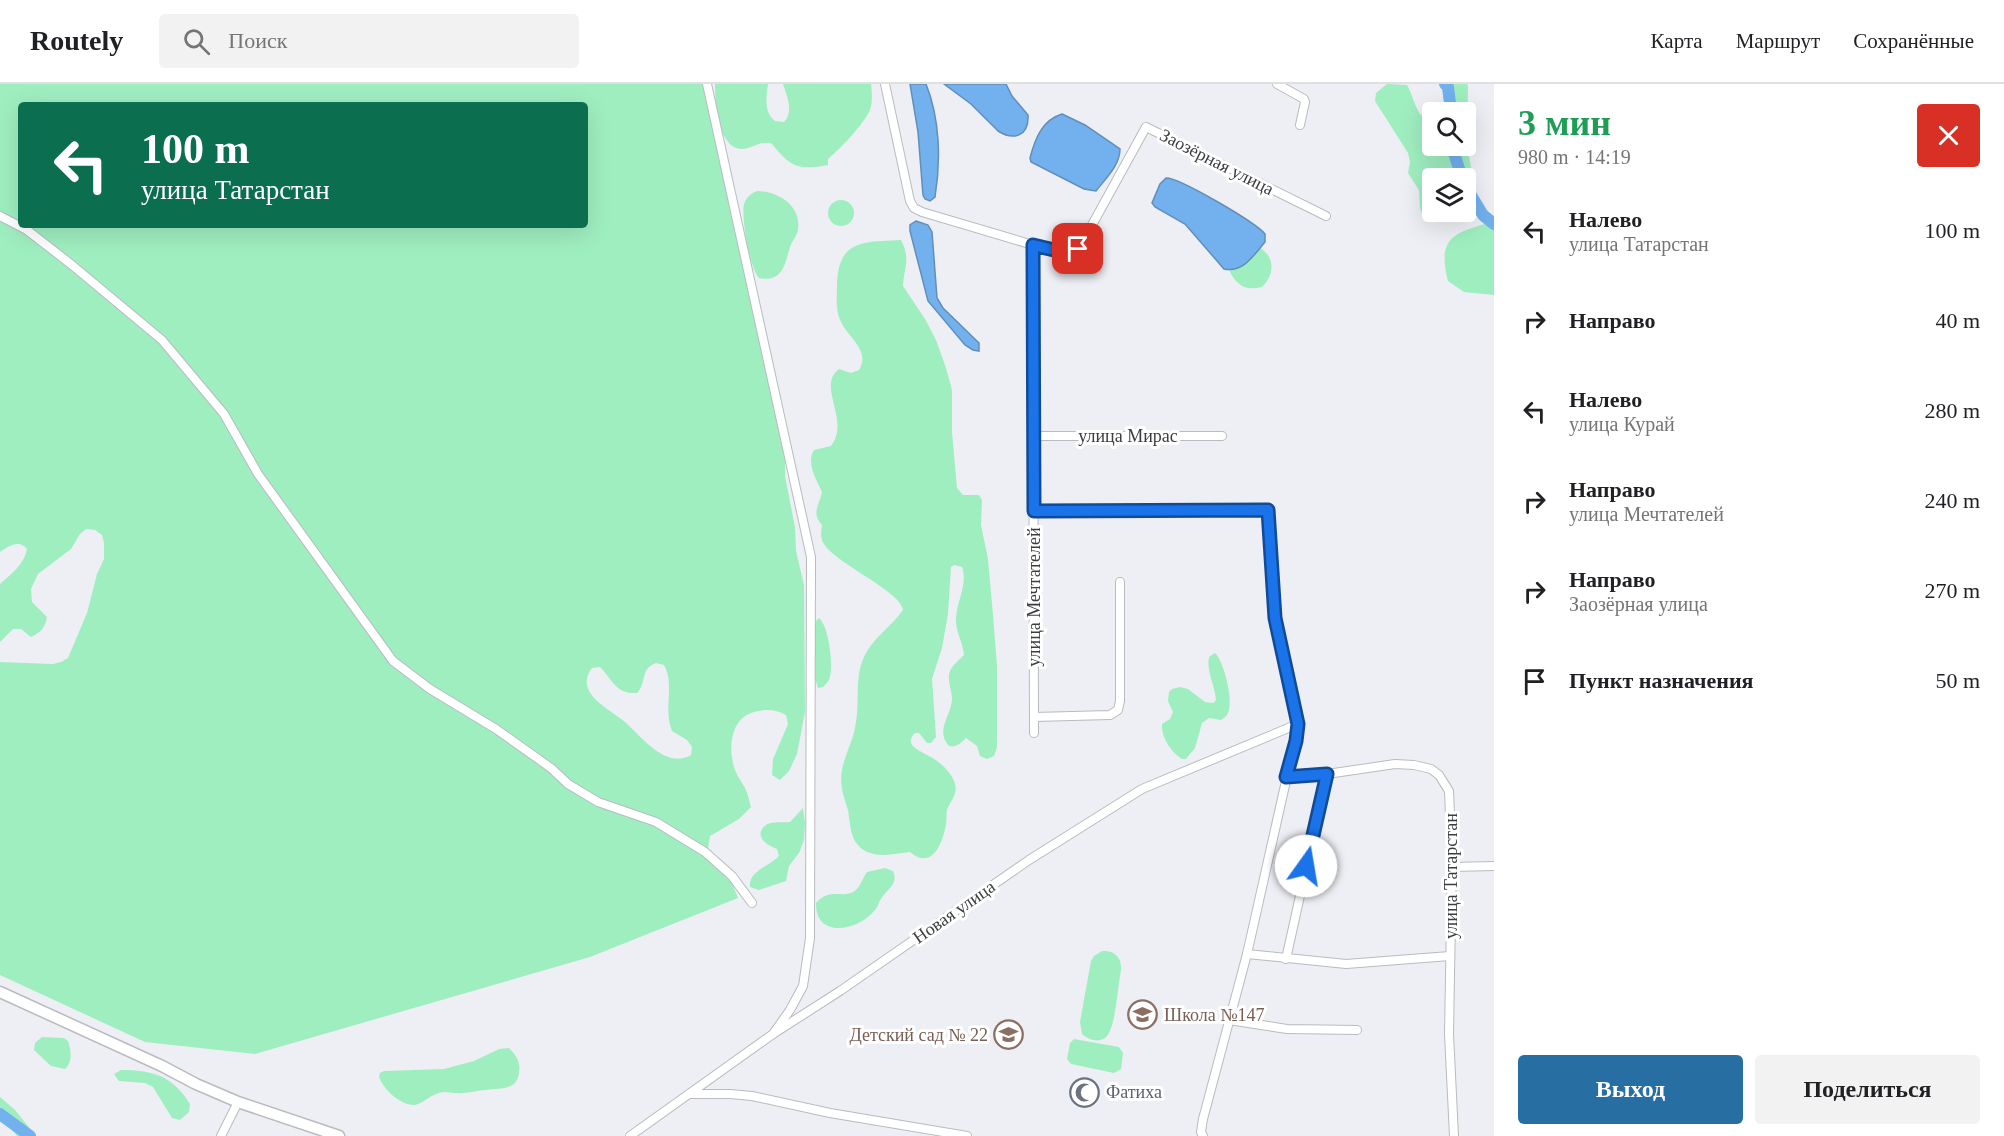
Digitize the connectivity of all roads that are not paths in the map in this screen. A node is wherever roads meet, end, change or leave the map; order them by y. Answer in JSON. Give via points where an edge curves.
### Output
{"nodes":[{"id":1,"x":707,"y":84,"type":"edge"},
{"id":2,"x":885,"y":84,"type":"edge"},
{"id":3,"x":1277,"y":84,"type":"edge"},
{"id":4,"x":1300,"y":125,"type":"dead end"},
{"id":5,"x":0,"y":216,"type":"edge"},
{"id":6,"x":1326,"y":216,"type":"dead end"},
{"id":7,"x":18,"y":225,"type":"edge"},
{"id":8,"x":23,"y":228,"type":"edge"},
{"id":9,"x":1033,"y":245,"type":"junction"},
{"id":10,"x":1034,"y":436,"type":"junction"},
{"id":11,"x":1222,"y":436,"type":"dead end"},
{"id":12,"x":1034,"y":511,"type":"junction"},
{"id":13,"x":1120,"y":582,"type":"dead end"},
{"id":14,"x":1034,"y":717,"type":"junction"},
{"id":15,"x":1298,"y":724,"type":"junction"},
{"id":16,"x":1034,"y":733,"type":"dead end"},
{"id":17,"x":1327,"y":774,"type":"junction"},
{"id":18,"x":1286,"y":777,"type":"junction"},
{"id":19,"x":1494,"y":866,"type":"edge"},
{"id":20,"x":1452,"y":867,"type":"junction"},
{"id":21,"x":752,"y":903,"type":"dead end"},
{"id":22,"x":1247,"y":954,"type":"junction"},
{"id":23,"x":1450,"y":956,"type":"junction"},
{"id":24,"x":1286,"y":959,"type":"junction"},
{"id":25,"x":0,"y":992,"type":"edge"},
{"id":26,"x":1229,"y":1020,"type":"junction"},
{"id":27,"x":1356,"y":1030,"type":"dead end"},
{"id":28,"x":773,"y":1034,"type":"junction"},
{"id":29,"x":688,"y":1094,"type":"junction"},
{"id":30,"x":238,"y":1102,"type":"junction"},
{"id":31,"x":1201,"y":1135,"type":"edge"},
{"id":32,"x":222,"y":1136,"type":"edge"},
{"id":33,"x":339,"y":1136,"type":"edge"},
{"id":34,"x":630,"y":1136,"type":"edge"},
{"id":35,"x":967,"y":1136,"type":"edge"},
{"id":36,"x":1454,"y":1136,"type":"edge"}],
"edges":[{"from":1,"to":28,"type":"street","via":[[811,556],[810,938],[803,986]]},
{"from":2,"to":9,"type":"street","name":"Заозёрная улица","via":[[914,207]]},
{"from":3,"to":4,"type":"street","via":[[1304,99]]},
{"from":5,"to":7,"type":"street"},
{"from":6,"to":9,"type":"street","name":"Заозёрная улица","via":[[1146,127],[1078,249],[1067,253]]},
{"from":8,"to":21,"type":"street","via":[[162,340],[224,414],[258,474],[393,661],[496,729],[568,784],[598,802],[656,822],[705,852],[732,876]]},
{"from":9,"to":10,"type":"street","name":"улица Мечтателей"},
{"from":10,"to":11,"type":"street","name":"улица Мирас"},
{"from":10,"to":12,"type":"street","name":"улица Мечтателей"},
{"from":12,"to":14,"type":"street","name":"улица Мечтателей"},
{"from":12,"to":15,"type":"street","via":[[1268,510],[1275,618]]},
{"from":13,"to":14,"type":"street","via":[[1118,710],[1110,715]]},
{"from":14,"to":16,"type":"street","name":"улица Мечтателей"},
{"from":15,"to":18,"type":"street"},
{"from":15,"to":28,"type":"street","name":"Новая улица","via":[[1142,789]]},
{"from":17,"to":18,"type":"street","name":"улица Татарстан"},
{"from":17,"to":20,"type":"street","name":"улица Татарстан","via":[[1395,764],[1421,765],[1439,775],[1449,790],[1451,804]]},
{"from":17,"to":24,"type":"street"},
{"from":18,"to":22,"type":"street"},
{"from":19,"to":20,"type":"street"},
{"from":20,"to":23,"type":"street","name":"улица Татарстан"},
{"from":22,"to":24,"type":"street"},
{"from":22,"to":26,"type":"street"},
{"from":23,"to":24,"type":"street","via":[[1346,964]]},
{"from":23,"to":36,"type":"street","name":"улица Татарстан"},
{"from":25,"to":30,"type":"main road"},
{"from":26,"to":27,"type":"street","via":[[1287,1029]]},
{"from":26,"to":31,"type":"street"},
{"from":28,"to":29,"type":"street","name":"Новая улица"},
{"from":29,"to":34,"type":"street","name":"Новая улица"},
{"from":29,"to":35,"type":"street","via":[[752,1096]]},
{"from":30,"to":32,"type":"street"},
{"from":30,"to":33,"type":"main road"}]}
